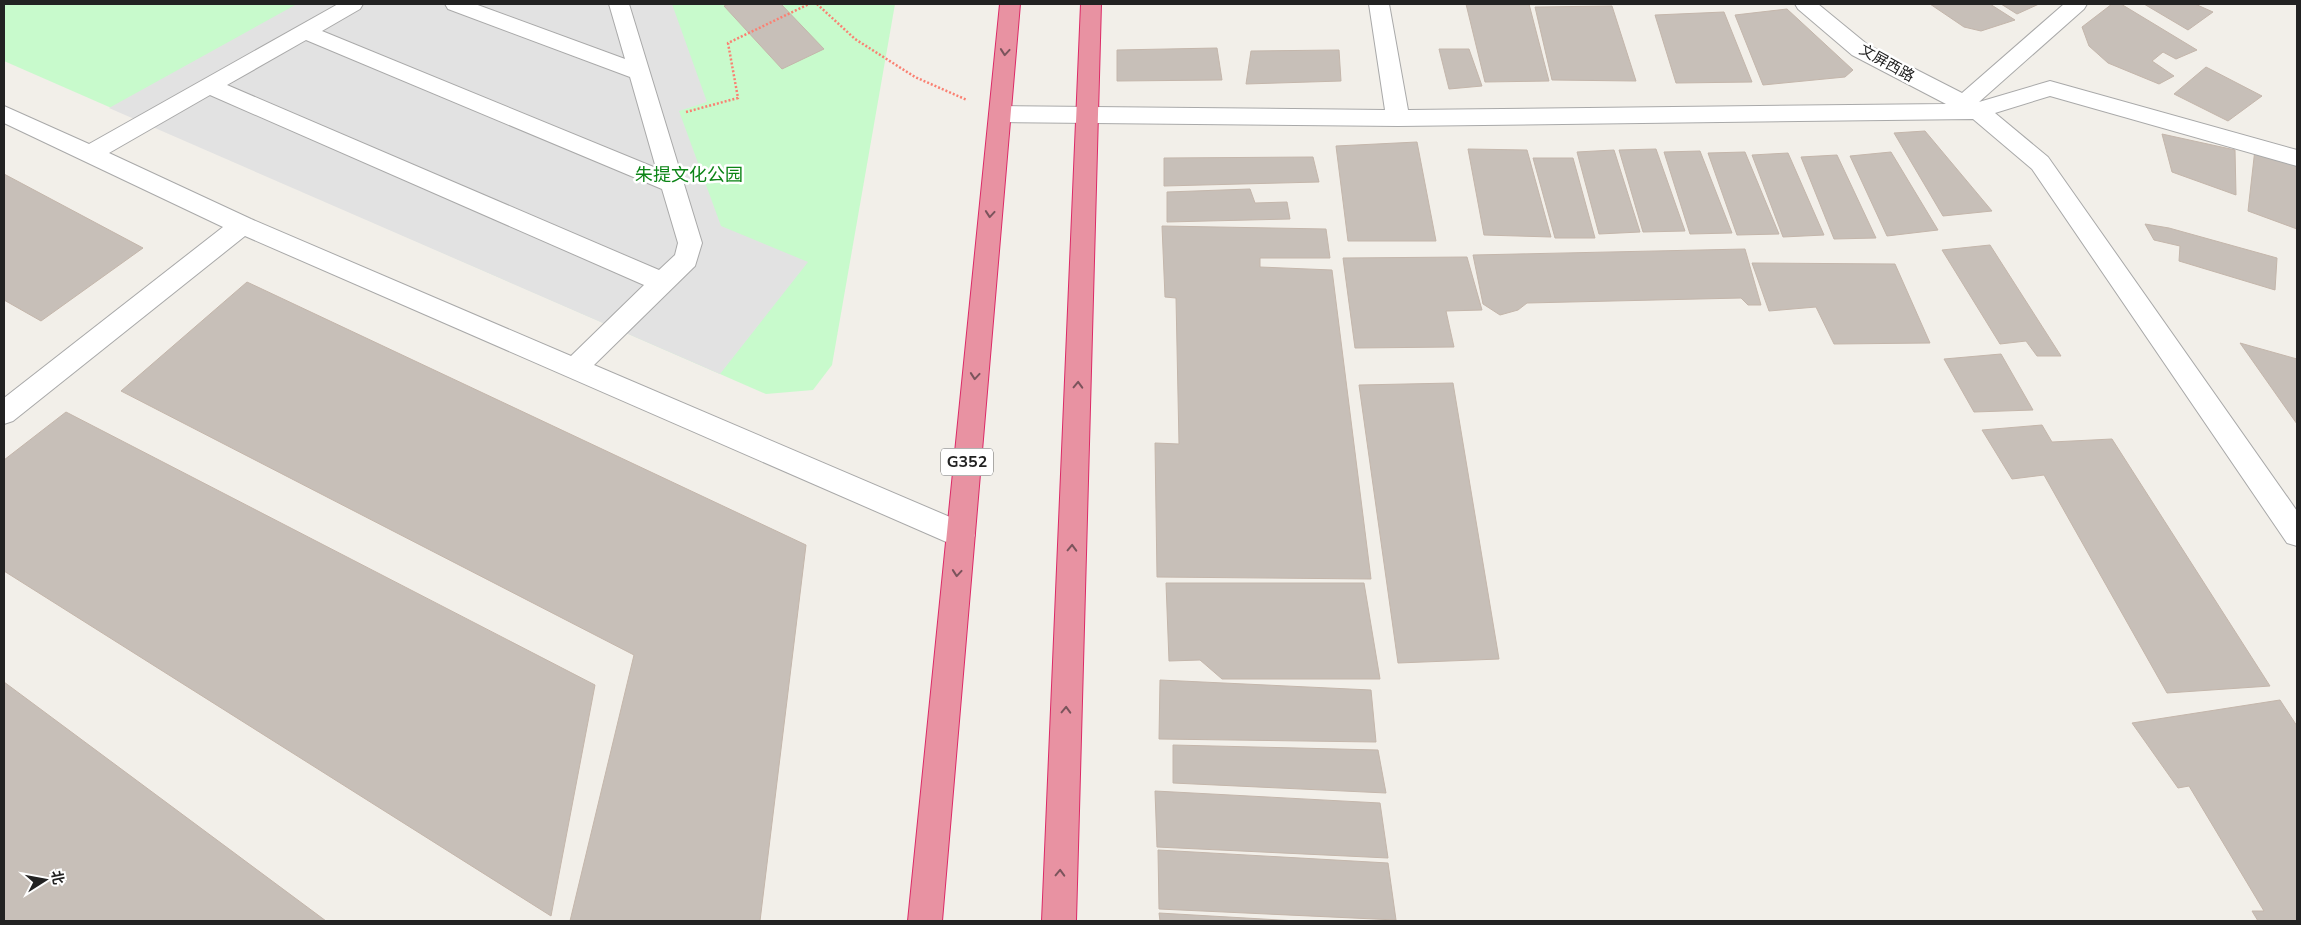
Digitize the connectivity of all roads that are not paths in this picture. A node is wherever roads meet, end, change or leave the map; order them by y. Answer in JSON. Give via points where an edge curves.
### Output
{"nodes":[{"id":1,"x":353,"y":4,"type":"edge"},
{"id":2,"x":456,"y":4,"type":"edge"},
{"id":3,"x":619,"y":4,"type":"edge"},
{"id":4,"x":1010,"y":4,"type":"edge"},
{"id":5,"x":1091,"y":4,"type":"edge"},
{"id":6,"x":1379,"y":4,"type":"edge"},
{"id":7,"x":1804,"y":4,"type":"edge"},
{"id":8,"x":2077,"y":4,"type":"edge"},
{"id":9,"x":305,"y":32,"type":"junction"},
{"id":10,"x":640,"y":73,"type":"junction"},
{"id":11,"x":209,"y":86,"type":"junction"},
{"id":12,"x":1970,"y":107,"type":"junction"},
{"id":13,"x":4,"y":114,"type":"edge"},
{"id":14,"x":1000,"y":114,"type":"junction"},
{"id":15,"x":1087,"y":115,"type":"junction"},
{"id":16,"x":1398,"y":118,"type":"junction"},
{"id":17,"x":90,"y":154,"type":"junction"},
{"id":18,"x":2297,"y":158,"type":"edge"},
{"id":19,"x":672,"y":184,"type":"junction"},
{"id":20,"x":242,"y":225,"type":"junction"},
{"id":21,"x":662,"y":282,"type":"junction"},
{"id":22,"x":575,"y":368,"type":"junction"},
{"id":23,"x":4,"y":413,"type":"edge"},
{"id":24,"x":2297,"y":534,"type":"edge"},
{"id":25,"x":961,"y":535,"type":"junction"},
{"id":26,"x":925,"y":921,"type":"edge"},
{"id":27,"x":1059,"y":921,"type":"edge"}],
"edges":[{"from":1,"to":9,"type":"street"},
{"from":2,"to":10,"type":"street"},
{"from":3,"to":10,"type":"street"},
{"from":4,"to":14,"type":"highway","number":"G352","one_way":true},
{"from":5,"to":15,"type":"highway"},
{"from":6,"to":16,"type":"street"},
{"from":7,"to":12,"type":"street","name":"文屏西路","via":[[1860,50]]},
{"from":8,"to":12,"type":"street"},
{"from":9,"to":11,"type":"street"},
{"from":9,"to":19,"type":"street"},
{"from":10,"to":19,"type":"street"},
{"from":11,"to":17,"type":"street"},
{"from":11,"to":21,"type":"street"},
{"from":12,"to":16,"type":"street"},
{"from":12,"to":18,"type":"street","via":[[2050,88]]},
{"from":12,"to":24,"type":"street","name":"文屏西路","via":[[2040,163]]},
{"from":13,"to":17,"type":"street"},
{"from":14,"to":15,"type":"street"},
{"from":14,"to":25,"type":"highway","number":"G352","one_way":true},
{"from":15,"to":16,"type":"street"},
{"from":27,"to":15,"type":"highway","one_way":true},
{"from":17,"to":20,"type":"street"},
{"from":19,"to":21,"type":"street","via":[[690,243],[686,259]]},
{"from":20,"to":22,"type":"street"},
{"from":20,"to":23,"type":"street"},
{"from":21,"to":22,"type":"street"},
{"from":22,"to":25,"type":"street"},
{"from":25,"to":26,"type":"highway","number":"G352","one_way":true}]}
